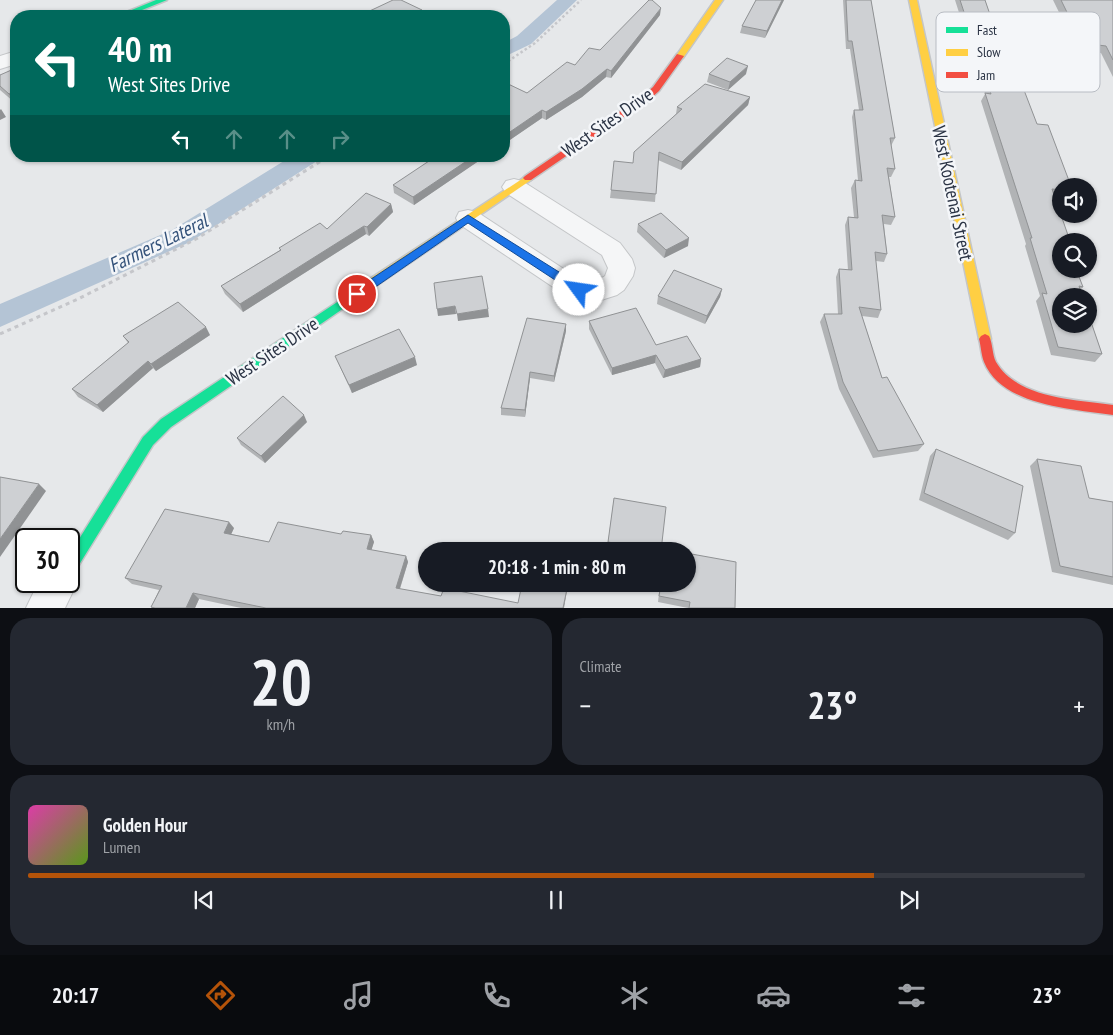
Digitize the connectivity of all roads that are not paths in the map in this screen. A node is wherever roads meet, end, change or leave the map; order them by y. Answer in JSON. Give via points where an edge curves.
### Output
{"nodes":[{"id":1,"x":163,"y":0,"type":"edge"},
{"id":2,"x":719,"y":0,"type":"edge"},
{"id":3,"x":913,"y":0,"type":"edge"},
{"id":4,"x":137,"y":10,"type":"edge"},
{"id":5,"x":514,"y":186,"type":"junction"},
{"id":6,"x":468,"y":218,"type":"junction"},
{"id":7,"x":1113,"y":410,"type":"edge"},
{"id":8,"x":80,"y":551,"type":"edge"},
{"id":9,"x":53,"y":593,"type":"edge"},
{"id":10,"x":44,"y":608,"type":"edge"}],
"edges":[{"from":1,"to":4,"type":"street"},
{"from":2,"to":5,"type":"street","name":"West Sites Drive","via":[[652,93]]},
{"from":3,"to":7,"type":"street","name":"West Kootenai Street","via":[[990,362],[1004,381],[1029,395]]},
{"from":5,"to":6,"type":"street","name":"West Sites Drive"},
{"from":5,"to":6,"type":"street","via":[[612,249],[623,264],[614,284],[602,290],[579,290]]},
{"from":6,"to":8,"type":"street","name":"West Sites Drive","via":[[156,432]]},
{"from":9,"to":10,"type":"street"}]}
